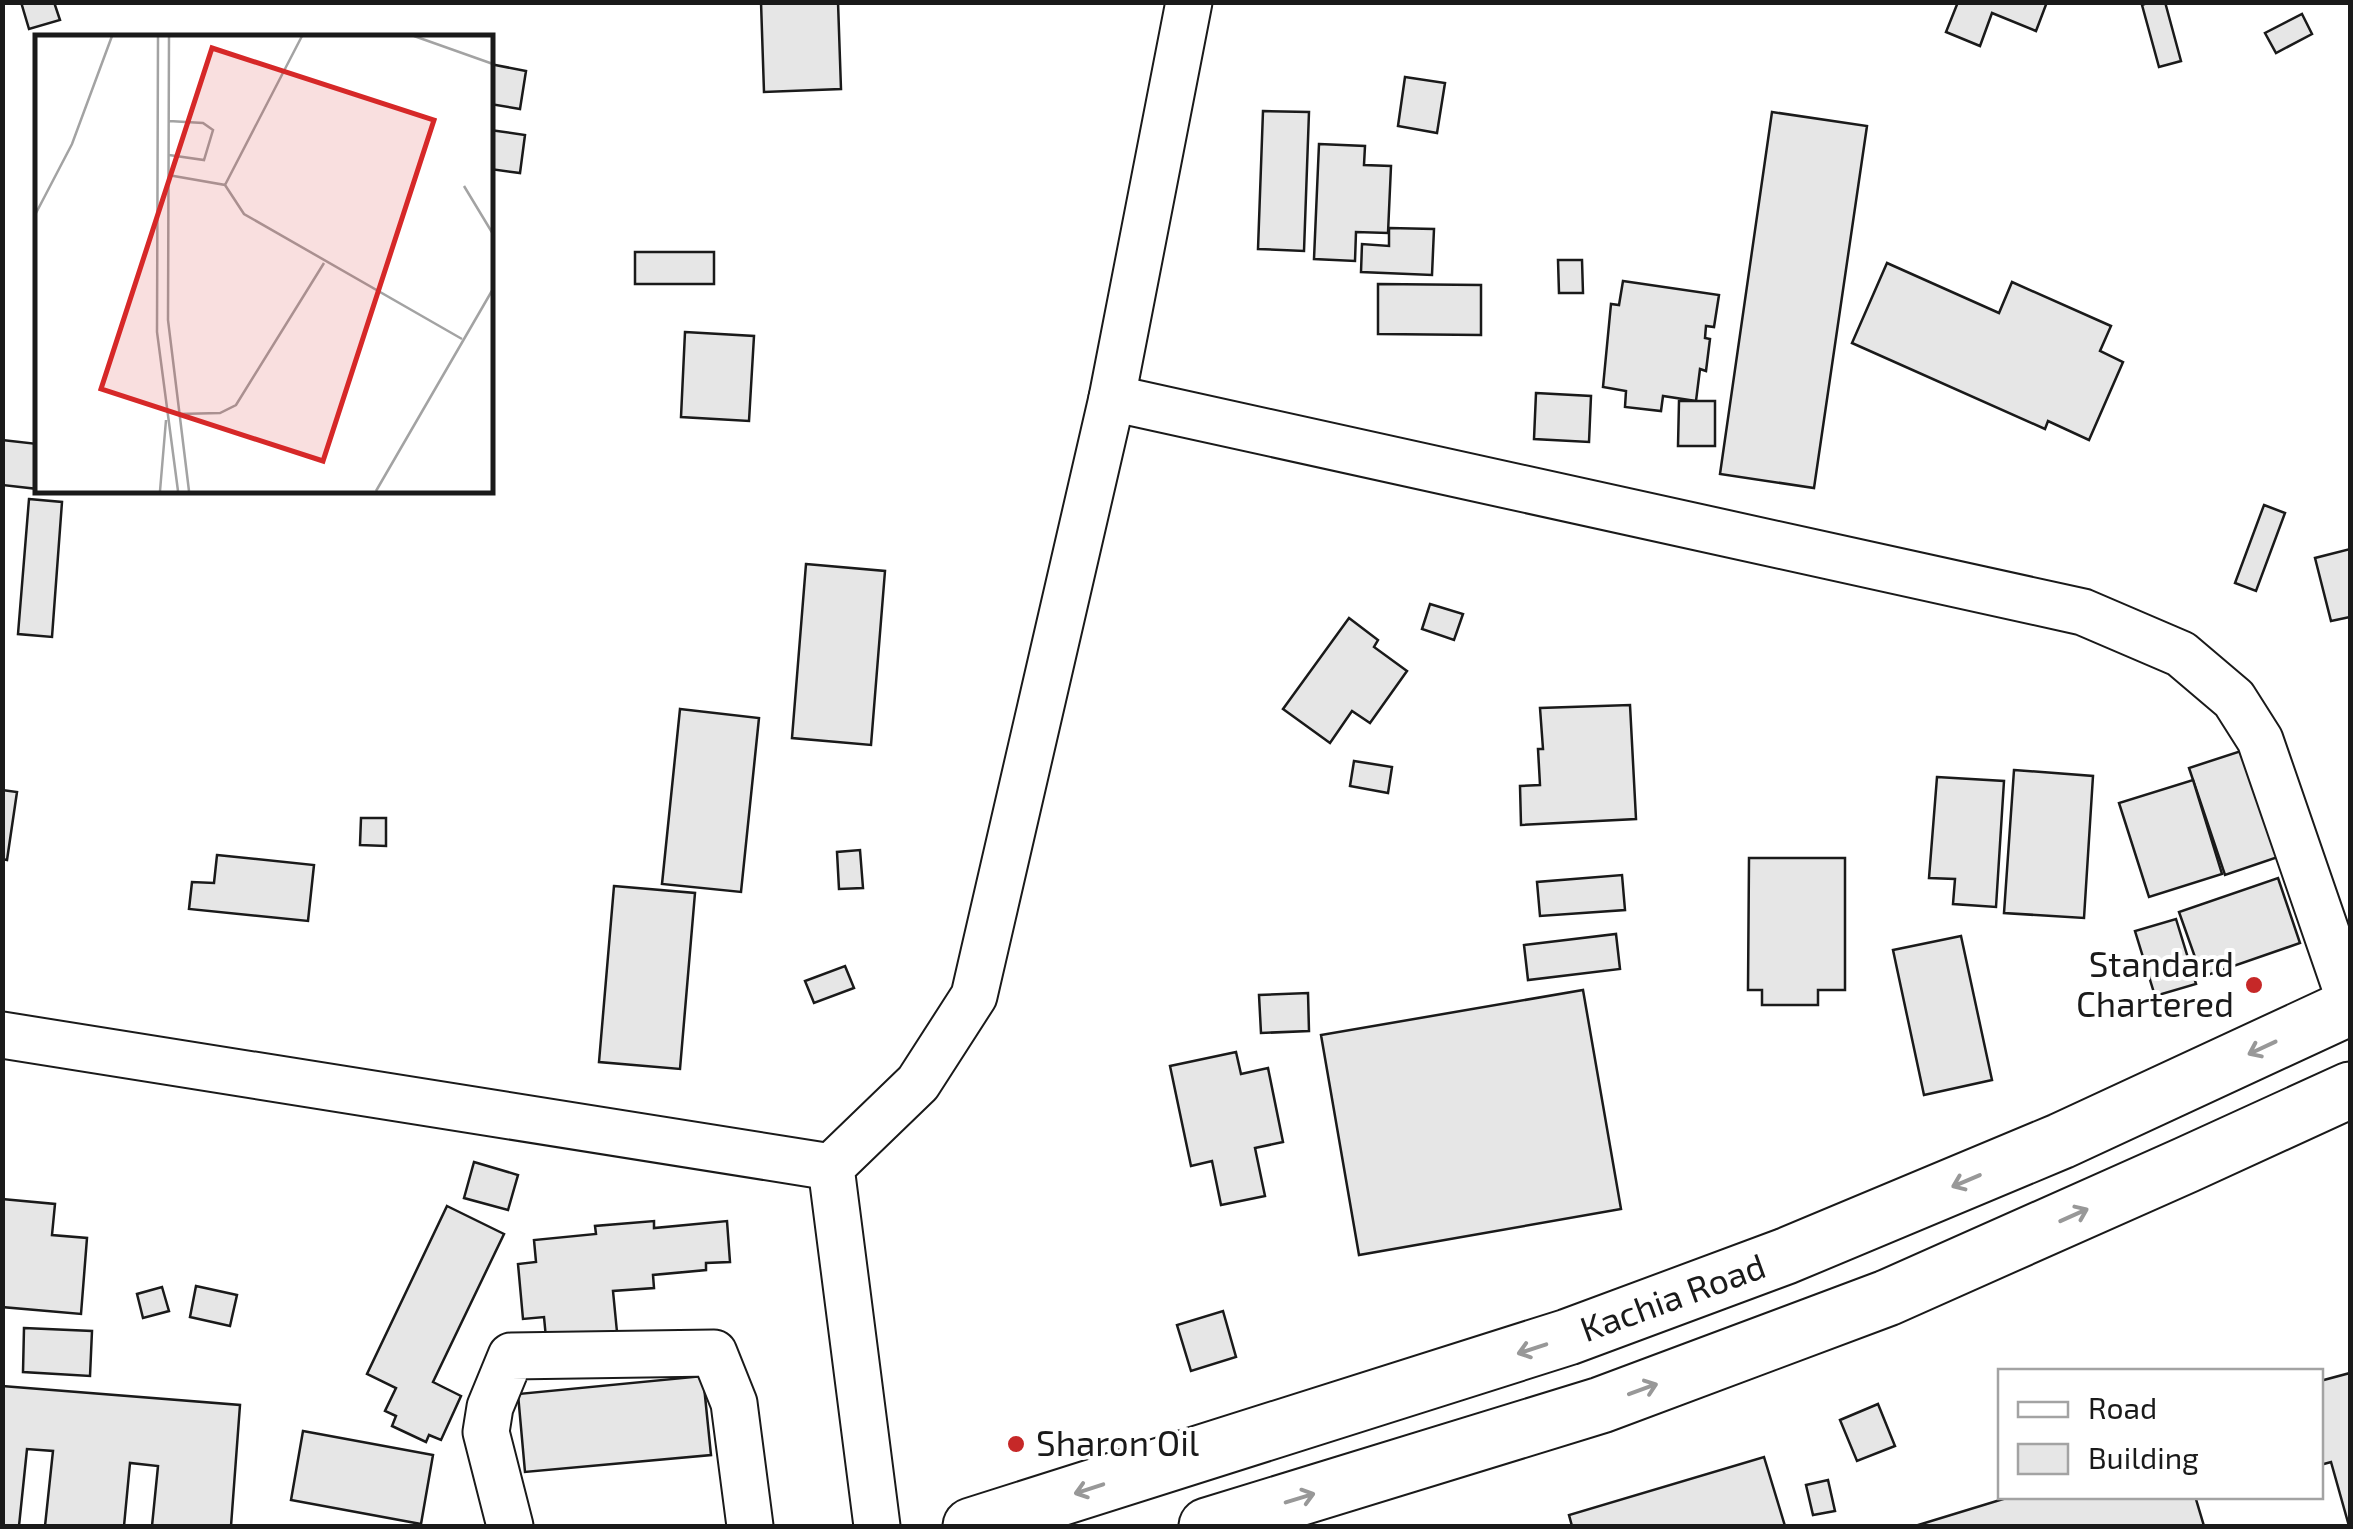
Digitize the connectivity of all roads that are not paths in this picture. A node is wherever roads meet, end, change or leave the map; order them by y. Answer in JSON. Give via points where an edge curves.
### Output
{"nodes":[{"id":1,"x":1189,"y":2,"type":"edge"},
{"id":2,"x":1112,"y":398,"type":"junction"},
{"id":3,"x":2350,"y":1004,"type":"edge"},
{"id":4,"x":2,"y":1035,"type":"edge"},
{"id":5,"x":2350,"y":1090,"type":"edge"},
{"id":6,"x":831,"y":1168,"type":"junction"},
{"id":7,"x":510,"y":1526,"type":"edge"},
{"id":8,"x":750,"y":1526,"type":"edge"},
{"id":9,"x":877,"y":1526,"type":"edge"},
{"id":10,"x":971,"y":1526,"type":"edge"},
{"id":11,"x":1207,"y":1526,"type":"edge"}],
"edges":[{"from":1,"to":2,"type":"street"},
{"from":2,"to":3,"type":"street","via":[[2083,612],[2181,654],[2234,699],[2260,740]]},
{"from":2,"to":6,"type":"street","via":[[974,996],[918,1083]]},
{"from":3,"to":10,"type":"main road","name":"Kachia Road","one_way":true,"via":[[2061,1141],[1786,1256],[1568,1337]]},
{"from":4,"to":6,"type":"street"},
{"from":11,"to":5,"type":"main road","one_way":true,"via":[[1601,1404],[1887,1298]]},
{"from":6,"to":9,"type":"street"},
{"from":7,"to":8,"type":"street","via":[[486,1432],[511,1356],[714,1353],[734,1404]]}]}
